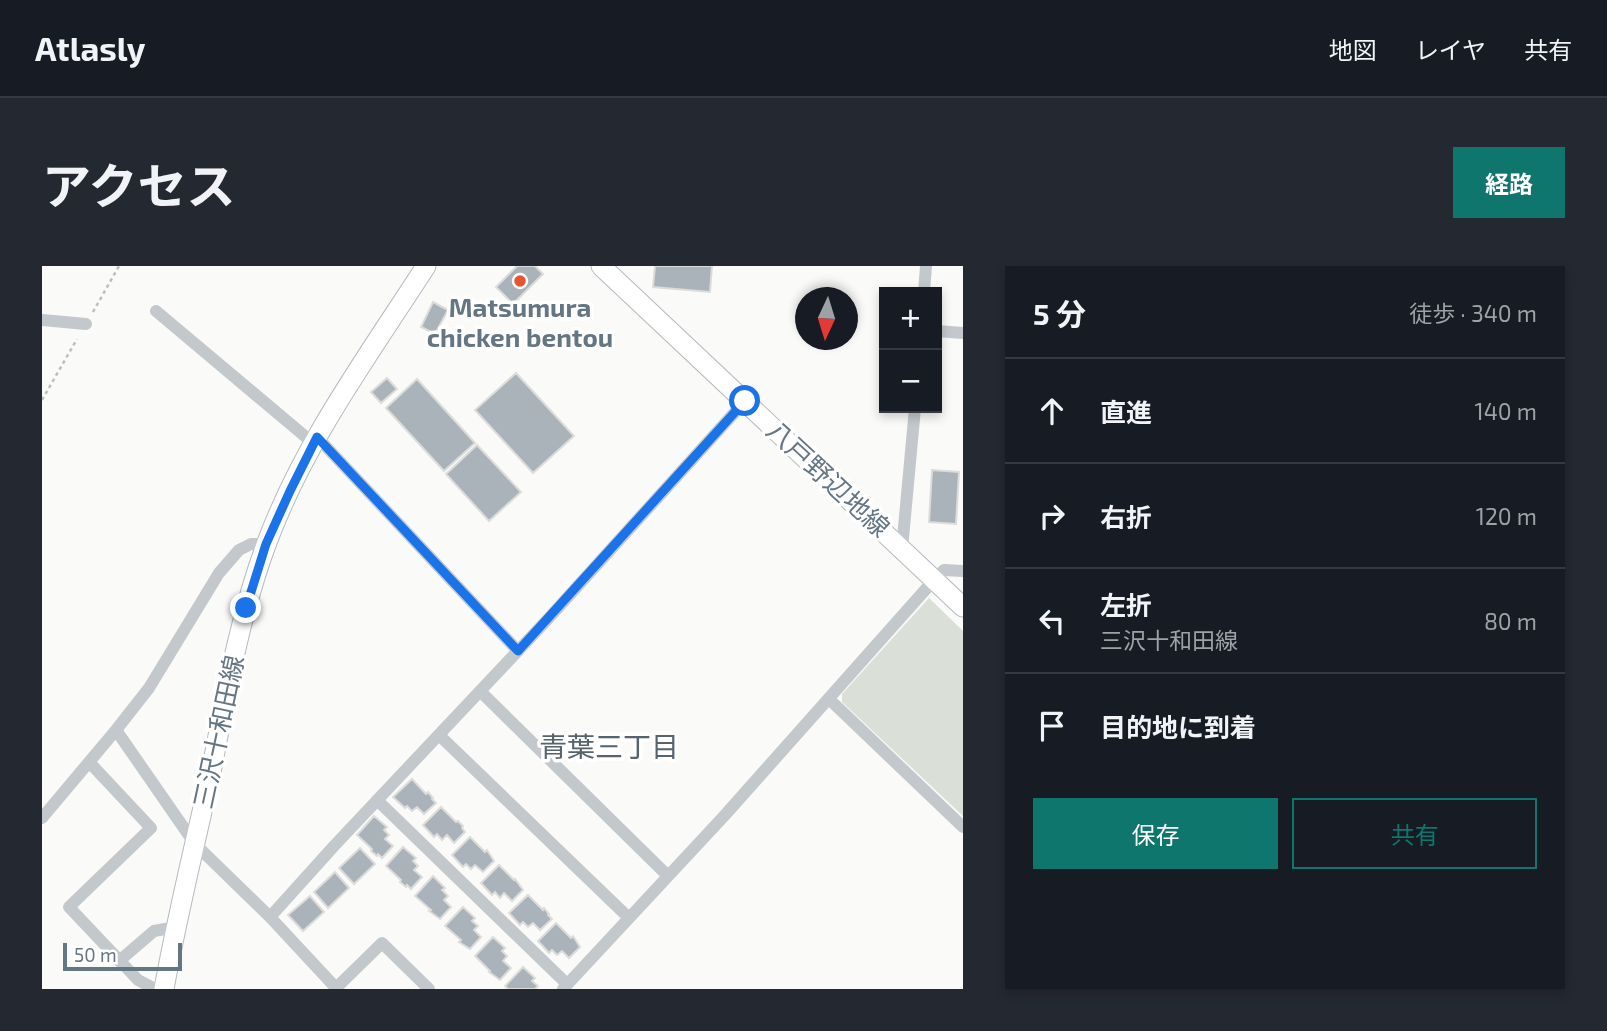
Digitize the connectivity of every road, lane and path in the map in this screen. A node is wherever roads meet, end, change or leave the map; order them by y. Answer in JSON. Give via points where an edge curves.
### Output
{"nodes":[{"id":1,"x":426,"y":266,"type":"edge"},
{"id":2,"x":601,"y":266,"type":"edge"},
{"id":3,"x":926,"y":266,"type":"edge"},
{"id":4,"x":924,"y":287,"type":"edge"},
{"id":5,"x":156,"y":311,"type":"dead end"},
{"id":6,"x":42,"y":320,"type":"edge"},
{"id":7,"x":86,"y":324,"type":"dead end"},
{"id":8,"x":942,"y":331,"type":"edge"},
{"id":9,"x":963,"y":333,"type":"edge"},
{"id":10,"x":745,"y":401,"type":"junction"},
{"id":11,"x":915,"y":413,"type":"edge"},
{"id":12,"x":315,"y":440,"type":"junction"},
{"id":13,"x":266,"y":544,"type":"junction"},
{"id":14,"x":902,"y":549,"type":"junction"},
{"id":15,"x":963,"y":571,"type":"edge"},
{"id":16,"x":934,"y":580,"type":"junction"},
{"id":17,"x":963,"y":607,"type":"edge"},
{"id":18,"x":518,"y":651,"type":"junction"},
{"id":19,"x":480,"y":691,"type":"junction"},
{"id":20,"x":828,"y":699,"type":"junction"},
{"id":21,"x":116,"y":730,"type":"junction"},
{"id":22,"x":439,"y":735,"type":"junction"},
{"id":23,"x":89,"y":762,"type":"junction"},
{"id":24,"x":377,"y":800,"type":"junction"},
{"id":25,"x":42,"y":818,"type":"edge"},
{"id":26,"x":963,"y":827,"type":"edge"},
{"id":27,"x":195,"y":844,"type":"junction"},
{"id":28,"x":668,"y":876,"type":"junction"},
{"id":29,"x":270,"y":917,"type":"junction"},
{"id":30,"x":629,"y":918,"type":"junction"},
{"id":31,"x":176,"y":927,"type":"junction"},
{"id":32,"x":119,"y":961,"type":"junction"},
{"id":33,"x":565,"y":987,"type":"edge"},
{"id":34,"x":336,"y":988,"type":"edge"},
{"id":35,"x":155,"y":989,"type":"edge"},
{"id":36,"x":164,"y":989,"type":"edge"},
{"id":37,"x":429,"y":989,"type":"edge"}],
"edges":[{"from":1,"to":12,"type":"main road","name":"三沢十和田線"},
{"from":2,"to":10,"type":"main road","name":"八戸野辺地線"},
{"from":3,"to":4,"type":"street"},
{"from":5,"to":12,"type":"street"},
{"from":6,"to":7,"type":"street"},
{"from":8,"to":9,"type":"street"},
{"from":10,"to":14,"type":"main road","name":"八戸野辺地線"},
{"from":10,"to":18,"type":"street"},
{"from":11,"to":14,"type":"street"},
{"from":12,"to":13,"type":"main road","name":"三沢十和田線"},
{"from":12,"to":18,"type":"street"},
{"from":13,"to":21,"type":"street","via":[[239,550],[219,573],[149,688]]},
{"from":13,"to":27,"type":"main road","name":"三沢十和田線","via":[[246,608]]},
{"from":14,"to":16,"type":"main road","name":"八戸野辺地線"},
{"from":15,"to":16,"type":"street","via":[[944,570]]},
{"from":16,"to":17,"type":"main road","name":"八戸野辺地線"},
{"from":16,"to":20,"type":"street"},
{"from":18,"to":19,"type":"street"},
{"from":19,"to":22,"type":"street"},
{"from":19,"to":28,"type":"street"},
{"from":20,"to":26,"type":"street"},
{"from":20,"to":28,"type":"street"},
{"from":21,"to":23,"type":"street"},
{"from":21,"to":27,"type":"street"},
{"from":22,"to":24,"type":"street"},
{"from":22,"to":30,"type":"street"},
{"from":23,"to":25,"type":"street"},
{"from":23,"to":32,"type":"street","via":[[151,828],[69,907]]},
{"from":24,"to":29,"type":"street"},
{"from":24,"to":33,"type":"street"},
{"from":27,"to":29,"type":"street"},
{"from":27,"to":31,"type":"main road","name":"三沢十和田線"},
{"from":28,"to":30,"type":"street"},
{"from":29,"to":34,"type":"street"},
{"from":30,"to":33,"type":"street"},
{"from":31,"to":32,"type":"street","via":[[155,931]]},
{"from":31,"to":36,"type":"main road","name":"三沢十和田線"},
{"from":32,"to":35,"type":"street"},
{"from":34,"to":37,"type":"street","via":[[382,943]]}]}
